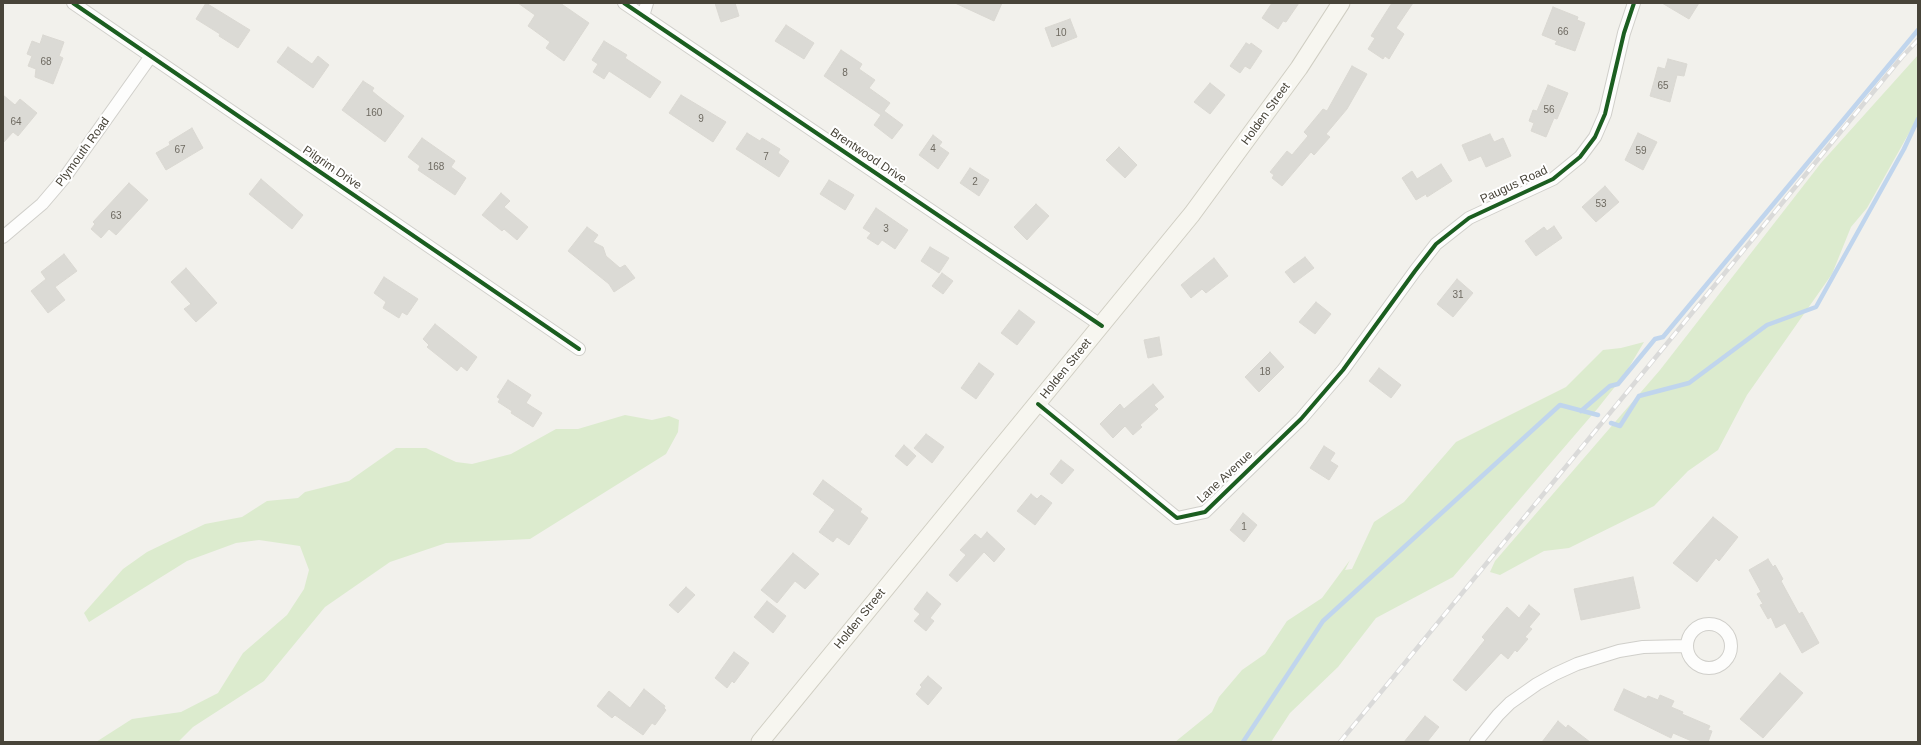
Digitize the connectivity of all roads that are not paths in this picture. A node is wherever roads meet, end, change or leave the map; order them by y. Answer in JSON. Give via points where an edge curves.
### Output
{"nodes":[{"id":1,"x":73,"y":3,"type":"edge"},
{"id":2,"x":624,"y":3,"type":"edge"},
{"id":3,"x":647,"y":3,"type":"edge"},
{"id":4,"x":1341,"y":3,"type":"edge"},
{"id":5,"x":1634,"y":3,"type":"edge"},
{"id":6,"x":643,"y":16,"type":"junction"},
{"id":7,"x":150,"y":56,"type":"junction"},
{"id":8,"x":3,"y":237,"type":"edge"},
{"id":9,"x":1395,"y":299,"type":"joint"},
{"id":10,"x":1102,"y":326,"type":"junction"},
{"id":11,"x":579,"y":349,"type":"dead end"},
{"id":12,"x":1038,"y":404,"type":"junction"},
{"id":13,"x":1686,"y":646,"type":"dead end"},
{"id":14,"x":760,"y":742,"type":"edge"},
{"id":15,"x":1476,"y":742,"type":"edge"}],
"edges":[{"from":1,"to":7,"type":"street","name":"Pilgrim Drive"},
{"from":2,"to":6,"type":"street","name":"Brentwood Drive"},
{"from":3,"to":6,"type":"street"},
{"from":4,"to":10,"type":"main road","name":"Holden Street","via":[[1252,134]]},
{"from":5,"to":9,"type":"street","name":"Paugus Road","via":[[1624,33],[1605,114],[1588,148],[1571,166],[1553,179],[1458,226],[1425,257]]},
{"from":6,"to":10,"type":"street","name":"Brentwood Drive"},
{"from":7,"to":8,"type":"street","name":"Plymouth Road","via":[[65,177],[42,204]]},
{"from":7,"to":11,"type":"street","name":"Pilgrim Drive"},
{"from":9,"to":12,"type":"street","name":"Lane Avenue","via":[[1343,370],[1301,419],[1205,512],[1177,518]]},
{"from":10,"to":12,"type":"main road","name":"Holden Street"},
{"from":12,"to":14,"type":"main road","name":"Holden Street","via":[[912,554]]},
{"from":13,"to":15,"type":"street","via":[[1643,647],[1619,651],[1555,674],[1510,703]]}]}
